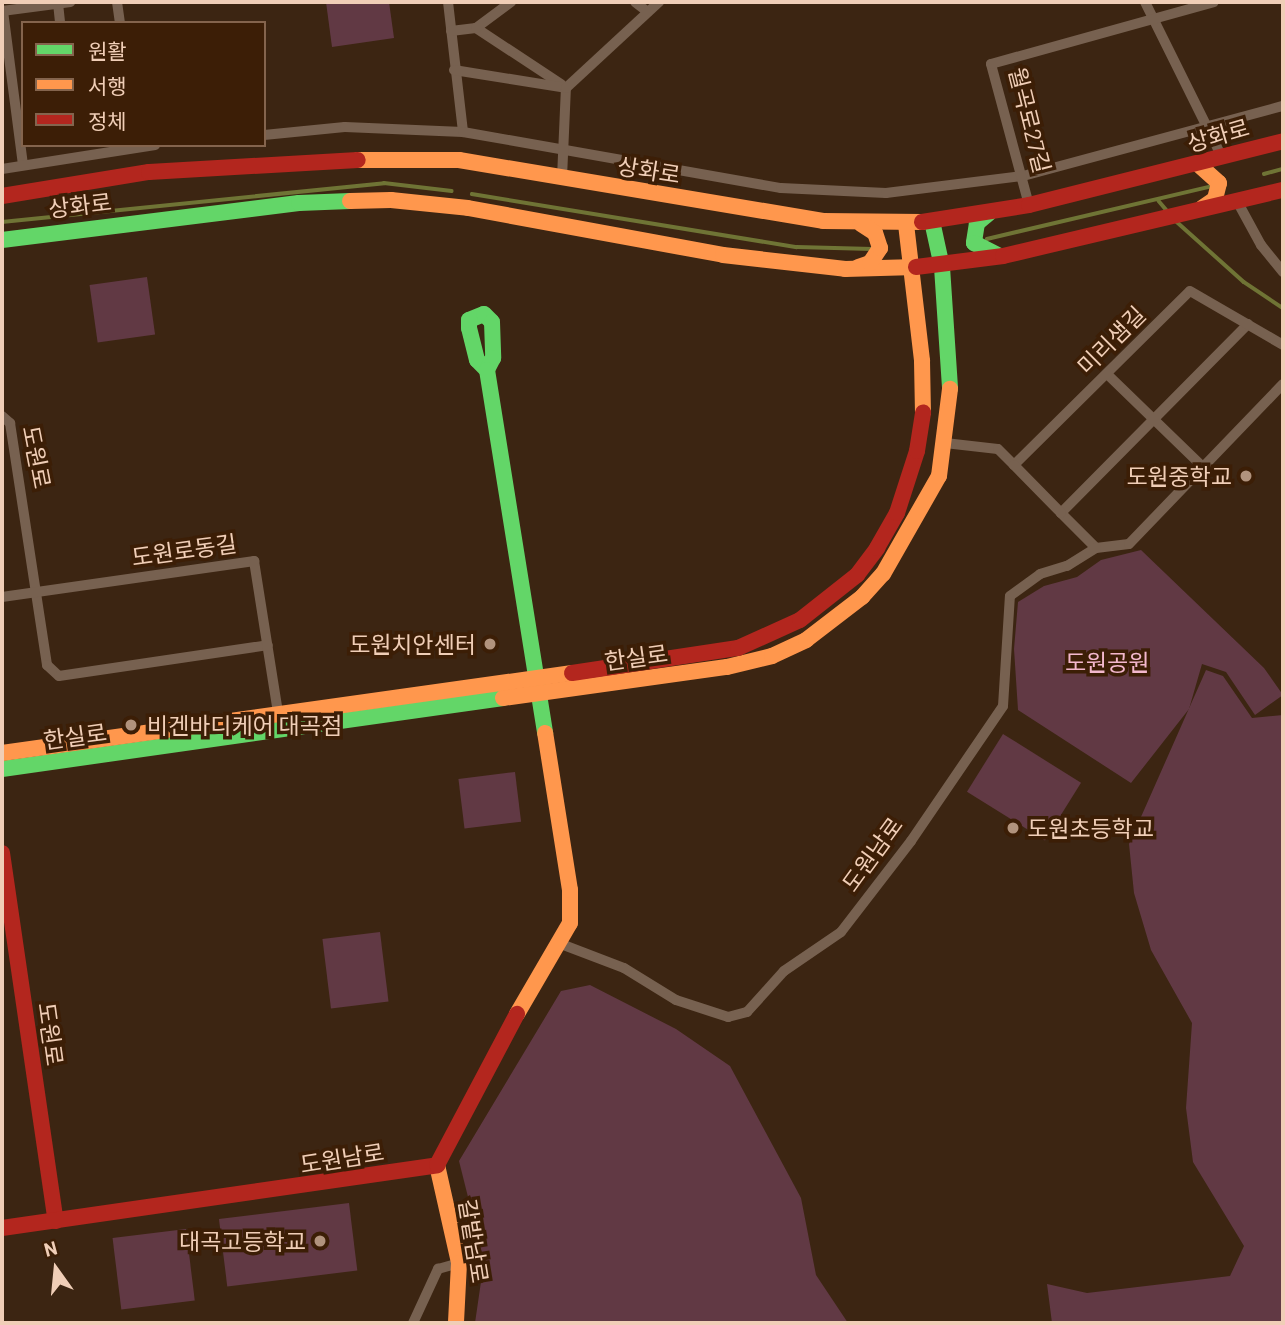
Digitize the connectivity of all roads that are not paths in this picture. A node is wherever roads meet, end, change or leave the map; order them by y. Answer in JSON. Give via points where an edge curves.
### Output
{"nodes":[{"id":1,"x":117,"y":2,"type":"edge"},
{"id":2,"x":448,"y":2,"type":"edge"},
{"id":3,"x":511,"y":2,"type":"edge"},
{"id":4,"x":635,"y":2,"type":"edge"},
{"id":5,"x":659,"y":2,"type":"edge"},
{"id":6,"x":1145,"y":2,"type":"edge"},
{"id":7,"x":1214,"y":2,"type":"edge"},
{"id":8,"x":64,"y":3,"type":"edge"},
{"id":9,"x":3,"y":11,"type":"edge"},
{"id":10,"x":648,"y":12,"type":"junction"},
{"id":11,"x":1154,"y":20,"type":"junction"},
{"id":12,"x":60,"y":21,"type":"edge"},
{"id":13,"x":120,"y":21,"type":"edge"},
{"id":14,"x":475,"y":28,"type":"junction"},
{"id":15,"x":451,"y":31,"type":"junction"},
{"id":16,"x":454,"y":69,"type":"junction"},
{"id":17,"x":566,"y":88,"type":"junction"},
{"id":18,"x":1283,"y":106,"type":"edge"},
{"id":19,"x":1209,"y":124,"type":"junction"},
{"id":20,"x":463,"y":132,"type":"junction"},
{"id":21,"x":266,"y":135,"type":"edge"},
{"id":22,"x":1283,"y":141,"type":"edge"},
{"id":23,"x":122,"y":147,"type":"edge"},
{"id":24,"x":77,"y":150,"type":"edge"},
{"id":25,"x":565,"y":151,"type":"junction"},
{"id":26,"x":1223,"y":157,"type":"junction"},
{"id":27,"x":23,"y":165,"type":"junction"},
{"id":28,"x":1199,"y":165,"type":"junction"},
{"id":29,"x":2,"y":169,"type":"edge"},
{"id":30,"x":1023,"y":176,"type":"junction"},
{"id":31,"x":562,"y":178,"type":"junction"},
{"id":32,"x":1283,"y":190,"type":"edge"},
{"id":33,"x":2,"y":196,"type":"edge"},
{"id":34,"x":1237,"y":201,"type":"junction"},
{"id":35,"x":1029,"y":205,"type":"junction"},
{"id":36,"x":1200,"y":209,"type":"junction"},
{"id":37,"x":989,"y":213,"type":"junction"},
{"id":38,"x":932,"y":221,"type":"junction"},
{"id":39,"x":906,"y":223,"type":"junction"},
{"id":40,"x":860,"y":224,"type":"junction"},
{"id":41,"x":2,"y":240,"type":"edge"},
{"id":42,"x":999,"y":256,"type":"junction"},
{"id":43,"x":942,"y":267,"type":"junction"},
{"id":44,"x":910,"y":268,"type":"junction"},
{"id":45,"x":852,"y":269,"type":"junction"},
{"id":46,"x":1282,"y":269,"type":"edge"},
{"id":47,"x":1248,"y":324,"type":"junction"},
{"id":48,"x":1283,"y":345,"type":"edge"},
{"id":49,"x":487,"y":370,"type":"dead end"},
{"id":50,"x":1107,"y":374,"type":"junction"},
{"id":51,"x":1283,"y":384,"type":"edge"},
{"id":52,"x":1279,"y":399,"type":"edge"},
{"id":53,"x":2,"y":416,"type":"edge"},
{"id":54,"x":1155,"y":420,"type":"junction"},
{"id":55,"x":945,"y":443,"type":"junction"},
{"id":56,"x":1014,"y":465,"type":"junction"},
{"id":57,"x":1203,"y":467,"type":"junction"},
{"id":58,"x":1061,"y":513,"type":"junction"},
{"id":59,"x":1096,"y":548,"type":"junction"},
{"id":60,"x":36,"y":592,"type":"junction"},
{"id":61,"x":2,"y":597,"type":"edge"},
{"id":62,"x":268,"y":645,"type":"junction"},
{"id":63,"x":538,"y":677,"type":"junction"},
{"id":64,"x":540,"y":694,"type":"junction"},
{"id":65,"x":278,"y":713,"type":"junction"},
{"id":66,"x":2,"y":753,"type":"edge"},
{"id":67,"x":2,"y":769,"type":"edge"},
{"id":68,"x":2,"y":853,"type":"edge"},
{"id":69,"x":561,"y":944,"type":"junction"},
{"id":70,"x":437,"y":1166,"type":"junction"},
{"id":71,"x":56,"y":1221,"type":"junction"},
{"id":72,"x":2,"y":1228,"type":"edge"},
{"id":73,"x":459,"y":1263,"type":"junction"},
{"id":74,"x":414,"y":1323,"type":"edge"},
{"id":75,"x":456,"y":1323,"type":"edge"}],
"edges":[{"from":1,"to":13,"type":"street"},
{"from":2,"to":15,"type":"street"},
{"from":3,"to":14,"type":"street"},
{"from":4,"to":10,"type":"street"},
{"from":5,"to":10,"type":"street"},
{"from":6,"to":11,"type":"street"},
{"from":7,"to":11,"type":"street","name":"월곡로27길"},
{"from":8,"to":9,"type":"street"},
{"from":8,"to":12,"type":"street"},
{"from":9,"to":27,"type":"street"},
{"from":10,"to":17,"type":"street"},
{"from":11,"to":19,"type":"street"},
{"from":11,"to":30,"type":"street","name":"월곡로27길","via":[[991,64]]},
{"from":14,"to":15,"type":"street"},
{"from":14,"to":17,"type":"street"},
{"from":15,"to":16,"type":"street"},
{"from":16,"to":17,"type":"street"},
{"from":16,"to":20,"type":"street"},
{"from":17,"to":25,"type":"street"},
{"from":18,"to":19,"type":"street"},
{"from":19,"to":26,"type":"street"},
{"from":19,"to":30,"type":"street","via":[[1130,150]]},
{"from":20,"to":21,"type":"street","via":[[345,127]]},
{"from":20,"to":25,"type":"street"},
{"from":22,"to":26,"type":"main road","name":"상화로"},
{"from":23,"to":24,"type":"street"},
{"from":24,"to":27,"type":"street"},
{"from":25,"to":30,"type":"street","via":[[781,188],[886,193]]},
{"from":25,"to":31,"type":"street"},
{"from":26,"to":28,"type":"main road","name":"상화로"},
{"from":27,"to":29,"type":"street"},
{"from":28,"to":35,"type":"main road","name":"상화로"},
{"from":28,"to":36,"type":"main road","via":[[1219,183],[1215,199]]},
{"from":30,"to":35,"type":"street","name":"월곡로27길"},
{"from":31,"to":33,"type":"main road","name":"상화로","via":[[459,160],[358,160],[149,172]]},
{"from":31,"to":40,"type":"main road","name":"상화로"},
{"from":32,"to":34,"type":"main road","name":"상화로"},
{"from":34,"to":36,"type":"main road","name":"상화로"},
{"from":34,"to":46,"type":"street"},
{"from":35,"to":37,"type":"main road","name":"상화로"},
{"from":36,"to":42,"type":"main road","name":"상화로"},
{"from":37,"to":38,"type":"main road","name":"상화로"},
{"from":37,"to":42,"type":"main road","via":[[977,223],[974,243]]},
{"from":38,"to":39,"type":"main road","name":"상화로"},
{"from":38,"to":43,"type":"main road","name":"한실로"},
{"from":39,"to":40,"type":"main road","name":"상화로"},
{"from":39,"to":44,"type":"main road","name":"한실로"},
{"from":40,"to":45,"type":"main road","via":[[875,233],[880,248],[870,263]]},
{"from":41,"to":45,"type":"main road","name":"상화로","via":[[299,203],[391,200],[468,208],[723,255]]},
{"from":42,"to":43,"type":"main road","name":"상화로"},
{"from":43,"to":44,"type":"main road","name":"상화로"},
{"from":43,"to":55,"type":"main road","name":"한실로","via":[[951,389]]},
{"from":44,"to":45,"type":"main road","name":"상화로"},
{"from":44,"to":63,"type":"main road","name":"한실로","via":[[922,361],[923,418],[897,513],[857,575],[800,620],[738,648]]},
{"from":47,"to":48,"type":"street","name":"미리샘길"},
{"from":47,"to":50,"type":"street","name":"미리샘길","via":[[1190,291]]},
{"from":47,"to":54,"type":"street"},
{"from":49,"to":63,"type":"main road"},
{"from":50,"to":54,"type":"street"},
{"from":50,"to":56,"type":"street","name":"미리샘길"},
{"from":51,"to":52,"type":"street"},
{"from":52,"to":57,"type":"street"},
{"from":53,"to":60,"type":"street","name":"도원로","via":[[10,423]]},
{"from":54,"to":57,"type":"street"},
{"from":54,"to":58,"type":"street"},
{"from":55,"to":56,"type":"street","via":[[998,449]]},
{"from":55,"to":64,"type":"main road","name":"한실로","via":[[939,476],[883,574],[862,597],[806,640],[772,656],[727,667]]},
{"from":56,"to":58,"type":"street"},
{"from":57,"to":59,"type":"street","via":[[1129,544]]},
{"from":58,"to":59,"type":"street"},
{"from":59,"to":69,"type":"street","name":"도원남로","via":[[1068,566],[1041,574],[1010,596],[1003,706],[911,841],[841,932],[784,971],[747,1012],[728,1017],[676,1000],[624,968]]},
{"from":60,"to":61,"type":"street","name":"도원로동길"},
{"from":60,"to":62,"type":"street","via":[[47,665],[59,676]]},
{"from":60,"to":62,"type":"street","name":"도원로동길","via":[[254,561]]},
{"from":62,"to":65,"type":"street","name":"도원로동길"},
{"from":63,"to":64,"type":"main road"},
{"from":63,"to":65,"type":"main road","name":"한실로"},
{"from":64,"to":67,"type":"main road","name":"한실로"},
{"from":64,"to":69,"type":"main road","via":[[570,890],[570,923]]},
{"from":65,"to":66,"type":"main road","name":"한실로"},
{"from":68,"to":71,"type":"main road","name":"도원로"},
{"from":69,"to":70,"type":"main road","via":[[481,1076]]},
{"from":70,"to":71,"type":"main road","name":"도원남로"},
{"from":70,"to":73,"type":"main road","name":"갈밭남로"},
{"from":71,"to":72,"type":"main road","name":"도원남로"},
{"from":73,"to":74,"type":"street","via":[[438,1269]]},
{"from":73,"to":75,"type":"main road","name":"갈밭남로"}]}
